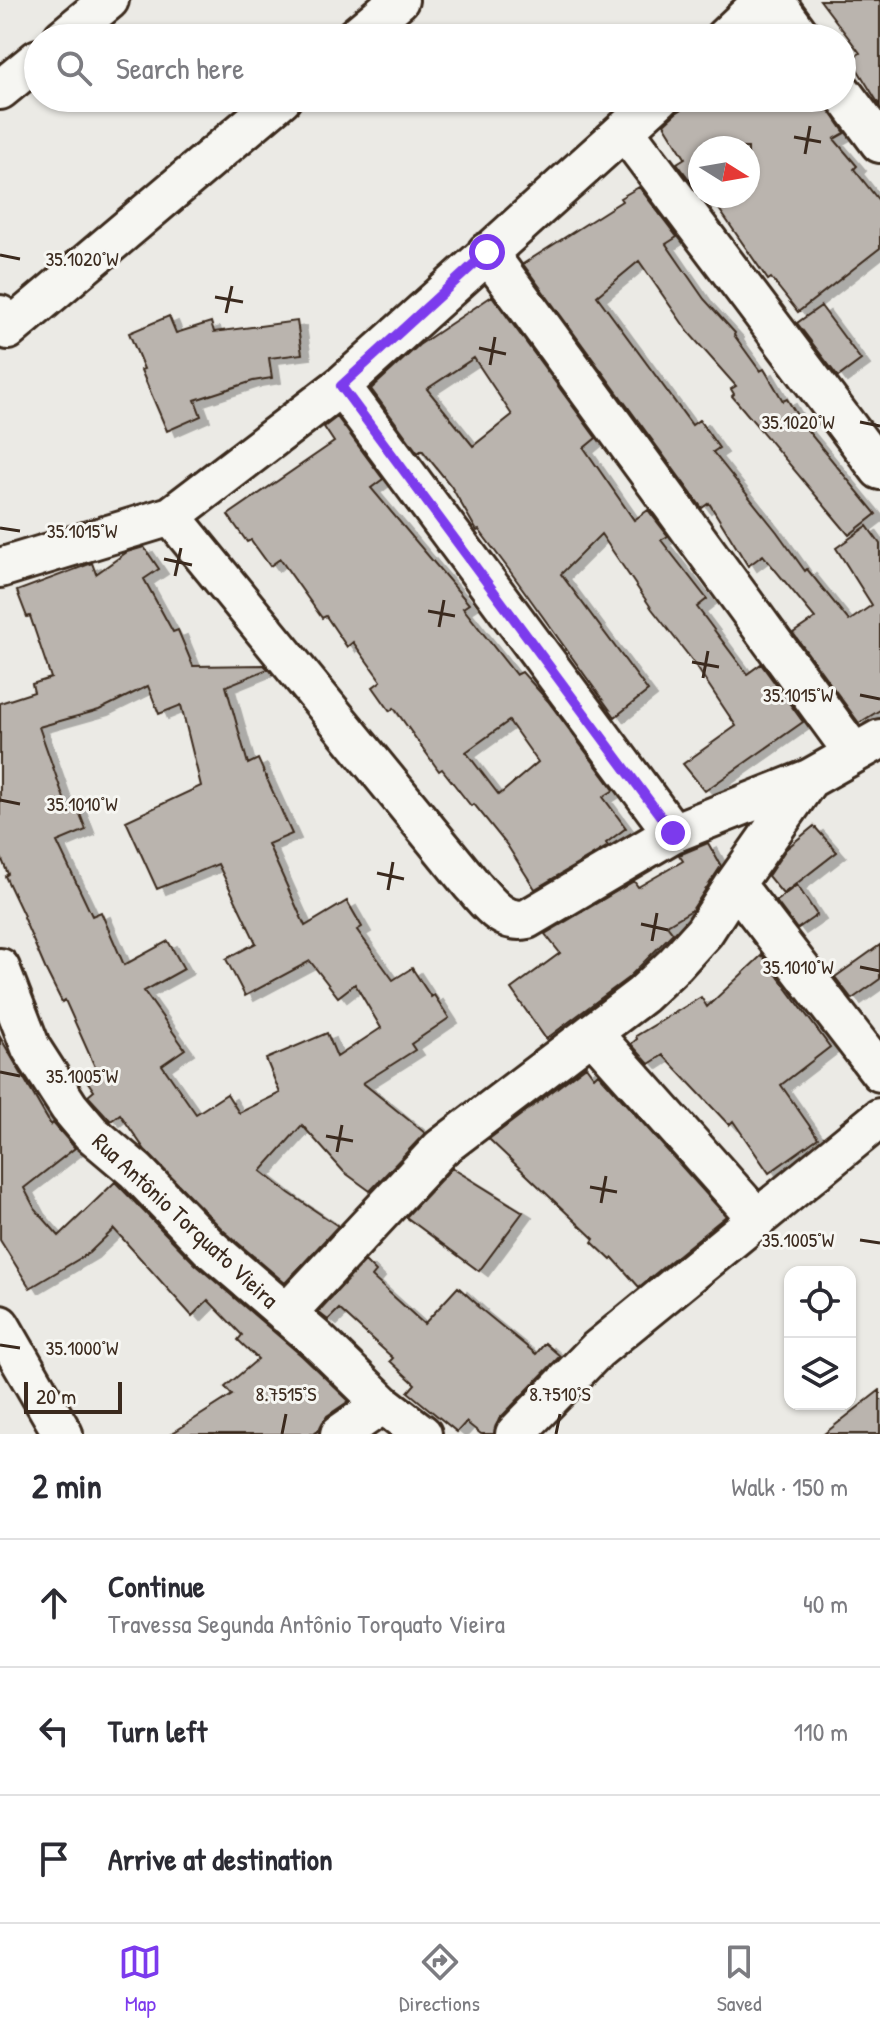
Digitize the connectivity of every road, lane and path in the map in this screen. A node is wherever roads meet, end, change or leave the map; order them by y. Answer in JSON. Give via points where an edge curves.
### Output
{"nodes":[{"id":1,"x":109,"y":0,"type":"edge"},
{"id":2,"x":399,"y":0,"type":"edge"},
{"id":3,"x":764,"y":0,"type":"edge"},
{"id":4,"x":774,"y":0,"type":"edge"},
{"id":5,"x":80,"y":24,"type":"edge"},
{"id":6,"x":371,"y":24,"type":"edge"},
{"id":7,"x":739,"y":24,"type":"edge"},
{"id":8,"x":792,"y":24,"type":"edge"},
{"id":9,"x":24,"y":70,"type":"edge"},
{"id":10,"x":0,"y":90,"type":"edge"},
{"id":11,"x":856,"y":111,"type":"edge"},
{"id":12,"x":265,"y":112,"type":"edge"},
{"id":13,"x":645,"y":112,"type":"edge"},
{"id":14,"x":625,"y":131,"type":"junction"},
{"id":15,"x":880,"y":143,"type":"edge"},
{"id":16,"x":487,"y":252,"type":"junction"},
{"id":17,"x":0,"y":315,"type":"edge"},
{"id":18,"x":341,"y":386,"type":"junction"},
{"id":19,"x":880,"y":470,"type":"edge"},
{"id":20,"x":171,"y":516,"type":"junction"},
{"id":21,"x":0,"y":568,"type":"edge"},
{"id":22,"x":866,"y":745,"type":"edge"},
{"id":23,"x":809,"y":779,"type":"junction"},
{"id":24,"x":673,"y":833,"type":"junction"},
{"id":25,"x":735,"y":884,"type":"junction"},
{"id":26,"x":0,"y":968,"type":"edge"},
{"id":27,"x":592,"y":1033,"type":"junction"},
{"id":28,"x":880,"y":1072,"type":"edge"},
{"id":29,"x":880,"y":1118,"type":"edge"},
{"id":30,"x":757,"y":1218,"type":"junction"},
{"id":31,"x":286,"y":1314,"type":"junction"},
{"id":32,"x":0,"y":1325,"type":"edge"},
{"id":33,"x":383,"y":1404,"type":"junction"},
{"id":34,"x":63,"y":1434,"type":"edge"},
{"id":35,"x":340,"y":1434,"type":"edge"},
{"id":36,"x":422,"y":1434,"type":"edge"},
{"id":37,"x":515,"y":1434,"type":"edge"}],
"edges":[{"from":1,"to":5,"type":"street"},
{"from":2,"to":6,"type":"street"},
{"from":3,"to":7,"type":"street"},
{"from":4,"to":8,"type":"street"},
{"from":9,"to":10,"type":"street"},
{"from":11,"to":15,"type":"street"},
{"from":12,"to":17,"type":"street","via":[[8,330]]},
{"from":13,"to":14,"type":"street"},
{"from":14,"to":16,"type":"street"},
{"from":14,"to":19,"type":"street"},
{"from":16,"to":18,"type":"street"},
{"from":16,"to":22,"type":"street"},
{"from":18,"to":20,"type":"street"},
{"from":18,"to":24,"type":"street"},
{"from":20,"to":21,"type":"street"},
{"from":20,"to":24,"type":"street","via":[[472,885],[504,917],[527,919]]},
{"from":22,"to":23,"type":"street"},
{"from":23,"to":24,"type":"street"},
{"from":23,"to":25,"type":"street"},
{"from":25,"to":27,"type":"street","via":[[675,964]]},
{"from":25,"to":28,"type":"street"},
{"from":26,"to":31,"type":"street","name":"Rua Antônio Torquato Vieira","via":[[31,1048],[69,1107],[209,1247]]},
{"from":27,"to":30,"type":"street"},
{"from":27,"to":31,"type":"street","via":[[441,1148]]},
{"from":29,"to":30,"type":"street"},
{"from":30,"to":37,"type":"street","via":[[597,1350]]},
{"from":31,"to":33,"type":"street","name":"Rua Antônio Torquato Vieira"},
{"from":32,"to":34,"type":"street"},
{"from":33,"to":35,"type":"street"},
{"from":33,"to":36,"type":"street","name":"Rua Antônio Torquato Vieira"}]}
